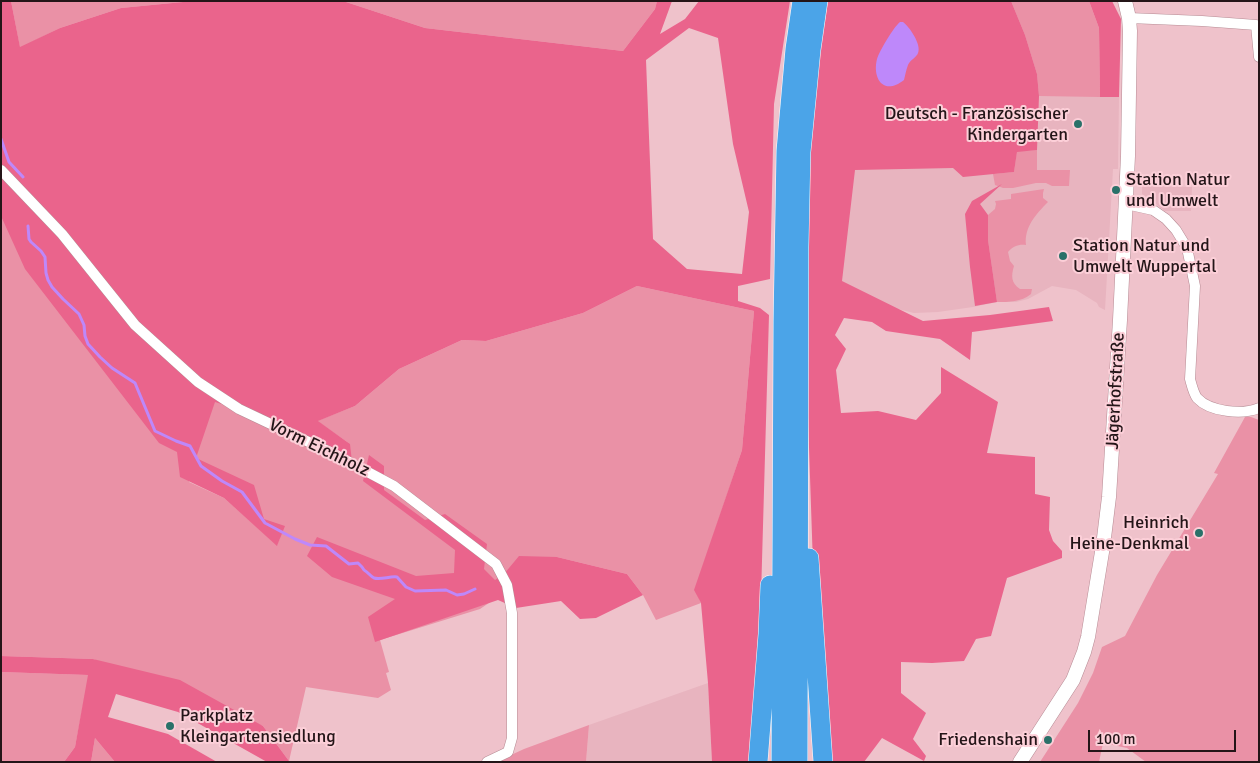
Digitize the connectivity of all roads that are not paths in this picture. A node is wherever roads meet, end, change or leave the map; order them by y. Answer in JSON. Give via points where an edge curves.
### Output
{"nodes":[{"id":1,"x":802,"y":1,"type":"edge"},
{"id":2,"x":818,"y":1,"type":"edge"},
{"id":3,"x":1125,"y":1,"type":"edge"},
{"id":4,"x":1129,"y":18,"type":"junction"},
{"id":5,"x":1257,"y":26,"type":"edge"},
{"id":6,"x":1259,"y":57,"type":"edge"},
{"id":7,"x":1,"y":170,"type":"edge"},
{"id":8,"x":1126,"y":204,"type":"junction"},
{"id":9,"x":1259,"y":408,"type":"edge"},
{"id":10,"x":790,"y":509,"type":"junction"},
{"id":11,"x":487,"y":762,"type":"edge"},
{"id":12,"x":758,"y":762,"type":"edge"},
{"id":13,"x":781,"y":762,"type":"edge"},
{"id":14,"x":798,"y":762,"type":"edge"},
{"id":15,"x":823,"y":762,"type":"edge"},
{"id":16,"x":1020,"y":762,"type":"edge"}],
"edges":[{"from":1,"to":10,"type":"highway","via":[[794,49],[786,151],[783,321]]},
{"from":2,"to":10,"type":"highway","via":[[801,152]]},
{"from":3,"to":4,"type":"main road","name":"Jägerhofstraße"},
{"from":4,"to":5,"type":"street"},
{"from":4,"to":8,"type":"main road","name":"Jägerhofstraße"},
{"from":5,"to":6,"type":"street"},
{"from":7,"to":11,"type":"street","name":"Vorm Eichholz","via":[[62,234],[135,325],[198,382],[239,408],[394,486],[496,564],[507,585],[512,613],[512,738],[508,752]]},
{"from":8,"to":9,"type":"street","via":[[1153,210],[1166,219],[1187,248],[1195,286],[1190,379],[1198,399],[1233,412]]},
{"from":8,"to":16,"type":"main road","name":"Jägerhofstraße","via":[[1109,497],[1088,637],[1073,680]]},
{"from":10,"to":12,"type":"highway","via":[[771,576]]},
{"from":10,"to":13,"type":"highway"},
{"from":10,"to":14,"type":"highway"},
{"from":10,"to":15,"type":"highway","via":[[809,550]]}]}
